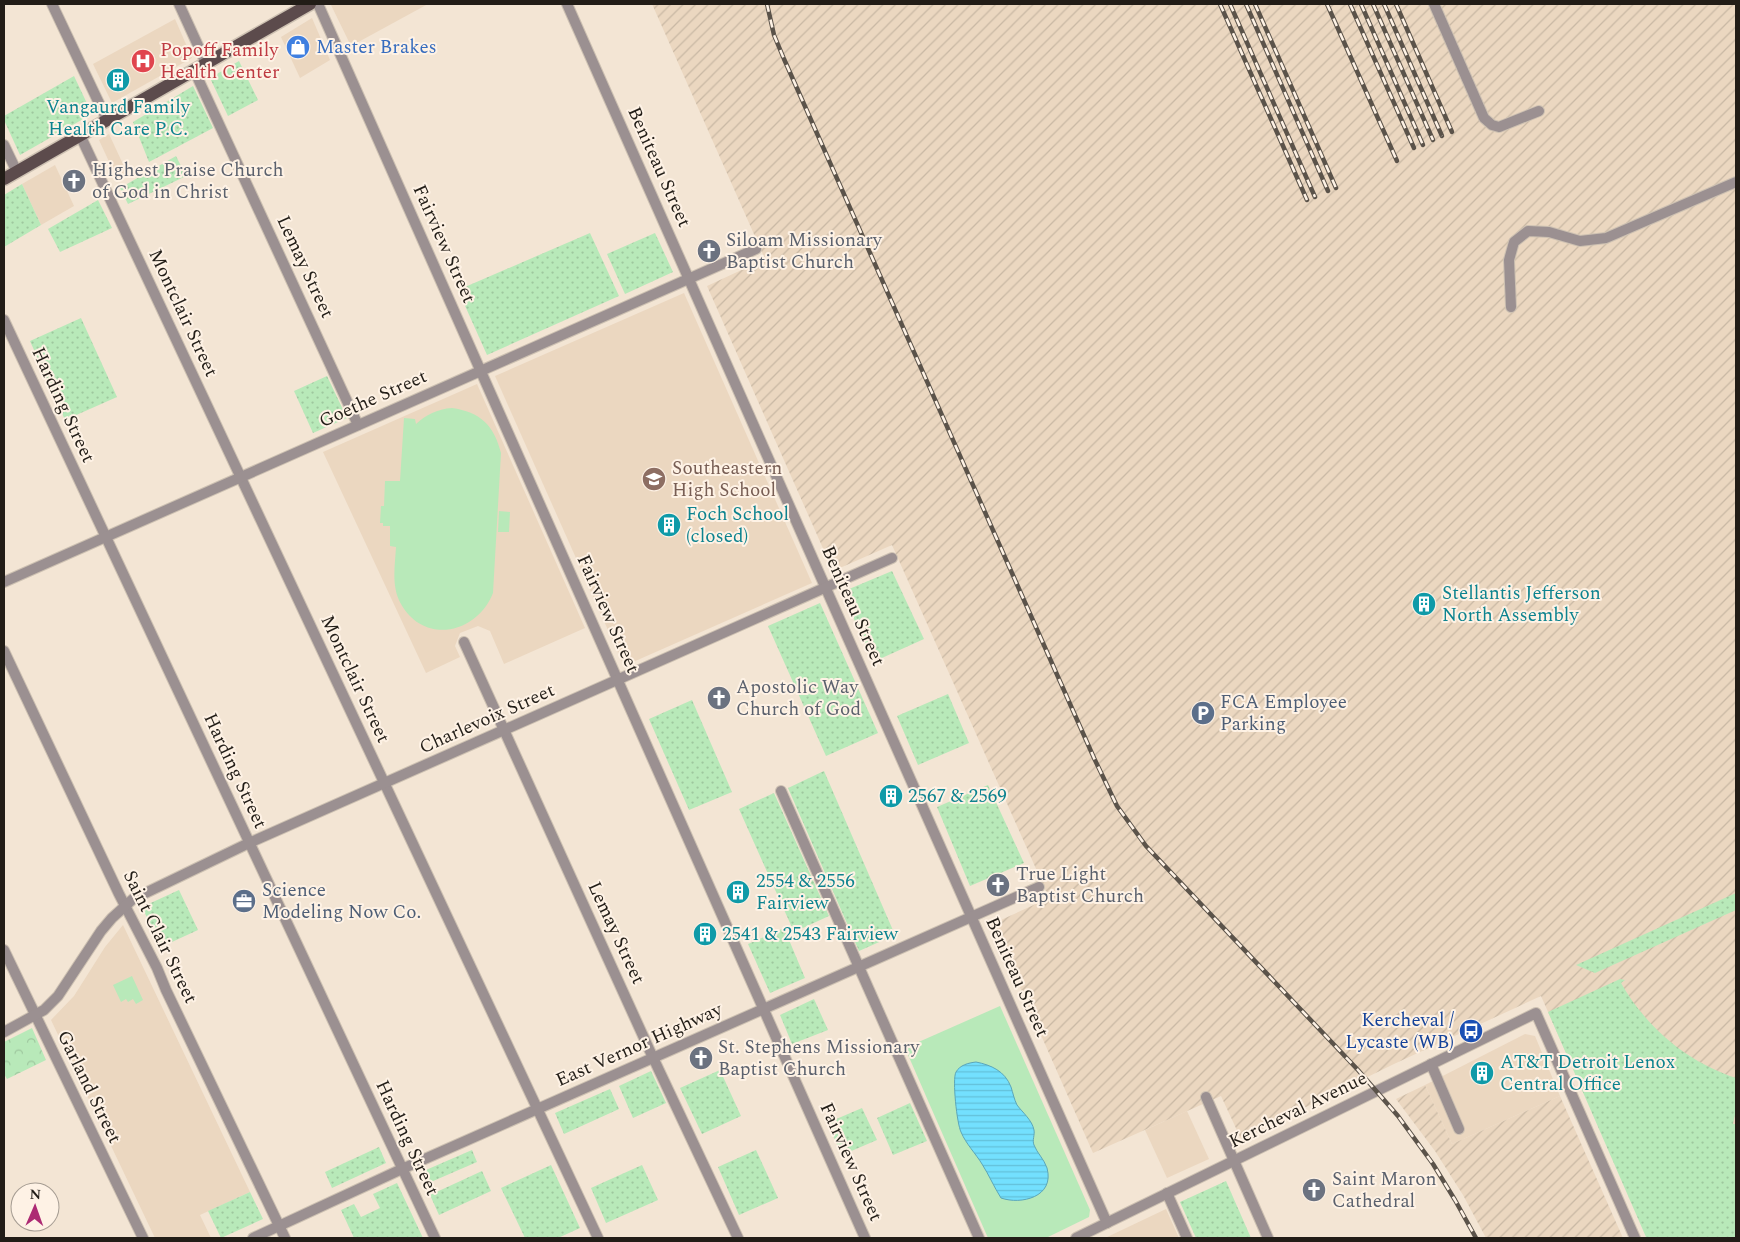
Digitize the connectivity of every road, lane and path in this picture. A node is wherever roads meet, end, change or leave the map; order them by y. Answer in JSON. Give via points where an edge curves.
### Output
{"nodes":[{"id":1,"x":52,"y":4,"type":"edge"},
{"id":2,"x":179,"y":4,"type":"edge"},
{"id":3,"x":310,"y":4,"type":"edge"},
{"id":4,"x":318,"y":4,"type":"edge"},
{"id":5,"x":567,"y":4,"type":"edge"},
{"id":6,"x":1434,"y":4,"type":"edge"},
{"id":7,"x":200,"y":67,"type":"junction"},
{"id":8,"x":1539,"y":111,"type":"dead end"},
{"id":9,"x":107,"y":120,"type":"junction"},
{"id":10,"x":80,"y":135,"type":"junction"},
{"id":11,"x":4,"y":145,"type":"edge"},
{"id":12,"x":16,"y":172,"type":"junction"},
{"id":13,"x":4,"y":179,"type":"edge"},
{"id":14,"x":1736,"y":182,"type":"edge"},
{"id":15,"x":756,"y":249,"type":"dead end"},
{"id":16,"x":689,"y":279,"type":"junction"},
{"id":17,"x":1511,"y":307,"type":"dead end"},
{"id":18,"x":4,"y":320,"type":"edge"},
{"id":19,"x":481,"y":370,"type":"junction"},
{"id":20,"x":358,"y":425,"type":"junction"},
{"id":21,"x":241,"y":477,"type":"junction"},
{"id":22,"x":106,"y":537,"type":"junction"},
{"id":23,"x":892,"y":558,"type":"dead end"},
{"id":24,"x":4,"y":582,"type":"edge"},
{"id":25,"x":826,"y":588,"type":"junction"},
{"id":26,"x":464,"y":642,"type":"dead end"},
{"id":27,"x":4,"y":651,"type":"edge"},
{"id":28,"x":618,"y":680,"type":"junction"},
{"id":29,"x":503,"y":730,"type":"junction"},
{"id":30,"x":384,"y":783,"type":"junction"},
{"id":31,"x":781,"y":791,"type":"dead end"},
{"id":32,"x":250,"y":843,"type":"junction"},
{"id":33,"x":1039,"y":887,"type":"dead end"},
{"id":34,"x":125,"y":905,"type":"junction"},
{"id":35,"x":972,"y":918,"type":"junction"},
{"id":36,"x":4,"y":950,"type":"edge"},
{"id":37,"x":858,"y":968,"type":"junction"},
{"id":38,"x":764,"y":1010,"type":"junction"},
{"id":39,"x":35,"y":1015,"type":"junction"},
{"id":40,"x":4,"y":1032,"type":"edge"},
{"id":41,"x":655,"y":1058,"type":"junction"},
{"id":42,"x":1431,"y":1064,"type":"junction"},
{"id":43,"x":1206,"y":1097,"type":"dead end"},
{"id":44,"x":538,"y":1109,"type":"junction"},
{"id":45,"x":1459,"y":1129,"type":"dead end"},
{"id":46,"x":1233,"y":1161,"type":"junction"},
{"id":47,"x":402,"y":1169,"type":"junction"},
{"id":48,"x":1167,"y":1193,"type":"junction"},
{"id":49,"x":1107,"y":1223,"type":"junction"},
{"id":50,"x":279,"y":1226,"type":"junction"},
{"id":51,"x":1088,"y":1236,"type":"edge"},
{"id":52,"x":143,"y":1238,"type":"edge"},
{"id":53,"x":253,"y":1238,"type":"edge"},
{"id":54,"x":285,"y":1238,"type":"edge"},
{"id":55,"x":435,"y":1238,"type":"edge"},
{"id":56,"x":598,"y":1238,"type":"edge"},
{"id":57,"x":738,"y":1238,"type":"edge"},
{"id":58,"x":865,"y":1238,"type":"edge"},
{"id":59,"x":979,"y":1238,"type":"edge"},
{"id":60,"x":1076,"y":1238,"type":"edge"},
{"id":61,"x":1187,"y":1238,"type":"edge"},
{"id":62,"x":1268,"y":1238,"type":"edge"},
{"id":63,"x":1635,"y":1238,"type":"edge"}],
"edges":[{"from":1,"to":9,"type":"street"},
{"from":2,"to":7,"type":"street","name":"Lemay Street"},
{"from":3,"to":7,"type":"main road"},
{"from":4,"to":19,"type":"street","name":"Fairview Street"},
{"from":5,"to":16,"type":"street","name":"Beniteau Street"},
{"from":6,"to":8,"type":"street","via":[[1484,118],[1499,127]]},
{"from":7,"to":9,"type":"main road"},
{"from":7,"to":20,"type":"street","name":"Lemay Street"},
{"from":9,"to":10,"type":"main road"},
{"from":10,"to":12,"type":"main road"},
{"from":10,"to":21,"type":"street","name":"Montclair Street"},
{"from":11,"to":12,"type":"street"},
{"from":12,"to":13,"type":"main road"},
{"from":14,"to":17,"type":"street","via":[[1606,238],[1580,241],[1549,232],[1528,232],[1514,242],[1510,260]]},
{"from":15,"to":16,"type":"street","name":"Goethe Street"},
{"from":16,"to":19,"type":"street","name":"Goethe Street"},
{"from":16,"to":25,"type":"street","name":"Beniteau Street"},
{"from":18,"to":22,"type":"street","name":"Harding Street"},
{"from":19,"to":20,"type":"street","name":"Goethe Street"},
{"from":19,"to":28,"type":"street","name":"Fairview Street"},
{"from":20,"to":21,"type":"street","name":"Goethe Street"},
{"from":21,"to":22,"type":"street","name":"Goethe Street"},
{"from":21,"to":30,"type":"street","name":"Montclair Street"},
{"from":22,"to":24,"type":"street","name":"Goethe Street"},
{"from":22,"to":32,"type":"street","name":"Harding Street"},
{"from":23,"to":25,"type":"street","name":"Charlevoix Street"},
{"from":25,"to":28,"type":"street","name":"Charlevoix Street"},
{"from":25,"to":35,"type":"street","name":"Beniteau Street"},
{"from":26,"to":29,"type":"street","name":"Lemay Street"},
{"from":27,"to":34,"type":"street","name":"Saint Clair Street"},
{"from":28,"to":29,"type":"street","name":"Charlevoix Street"},
{"from":28,"to":38,"type":"street","name":"Fairview Street"},
{"from":29,"to":30,"type":"street","name":"Charlevoix Street"},
{"from":29,"to":41,"type":"street","name":"Lemay Street"},
{"from":30,"to":32,"type":"street","name":"Charlevoix Street"},
{"from":30,"to":44,"type":"street","name":"Montclair Street"},
{"from":31,"to":37,"type":"street"},
{"from":32,"to":34,"type":"street","name":"Charlevoix Street"},
{"from":32,"to":47,"type":"street","name":"Harding Street"},
{"from":33,"to":35,"type":"street","name":"East Vernor Highway"},
{"from":34,"to":39,"type":"street","name":"Charlevoix Street","via":[[101,931],[58,996]]},
{"from":34,"to":50,"type":"street","name":"Saint Clair Street"},
{"from":35,"to":37,"type":"street","name":"East Vernor Highway"},
{"from":35,"to":49,"type":"street","name":"Beniteau Street"},
{"from":36,"to":39,"type":"street","name":"Garland Street"},
{"from":37,"to":38,"type":"street","name":"East Vernor Highway"},
{"from":37,"to":59,"type":"street"},
{"from":38,"to":41,"type":"street","name":"East Vernor Highway"},
{"from":38,"to":58,"type":"street","name":"Fairview Street"},
{"from":39,"to":40,"type":"street","name":"Charlevoix Street"},
{"from":39,"to":52,"type":"street","name":"Garland Street"},
{"from":41,"to":44,"type":"street","name":"East Vernor Highway"},
{"from":41,"to":57,"type":"street","name":"Lemay Street"},
{"from":42,"to":45,"type":"street"},
{"from":42,"to":46,"type":"street","name":"Kercheval Avenue"},
{"from":42,"to":63,"type":"street","name":"Kercheval Avenue","via":[[1536,1013]]},
{"from":43,"to":46,"type":"street"},
{"from":44,"to":47,"type":"street","name":"East Vernor Highway"},
{"from":44,"to":56,"type":"street","name":"Montclair Street"},
{"from":46,"to":48,"type":"street","name":"Kercheval Avenue"},
{"from":46,"to":62,"type":"street"},
{"from":47,"to":50,"type":"street","name":"East Vernor Highway"},
{"from":47,"to":55,"type":"street","name":"Harding Street"},
{"from":48,"to":49,"type":"street","name":"Kercheval Avenue"},
{"from":48,"to":61,"type":"street"},
{"from":49,"to":51,"type":"street","name":"Kercheval Avenue"},
{"from":50,"to":53,"type":"street","name":"East Vernor Highway"},
{"from":50,"to":54,"type":"street","name":"Saint Clair Street"},
{"from":51,"to":60,"type":"street","name":"Kercheval Avenue"}]}
